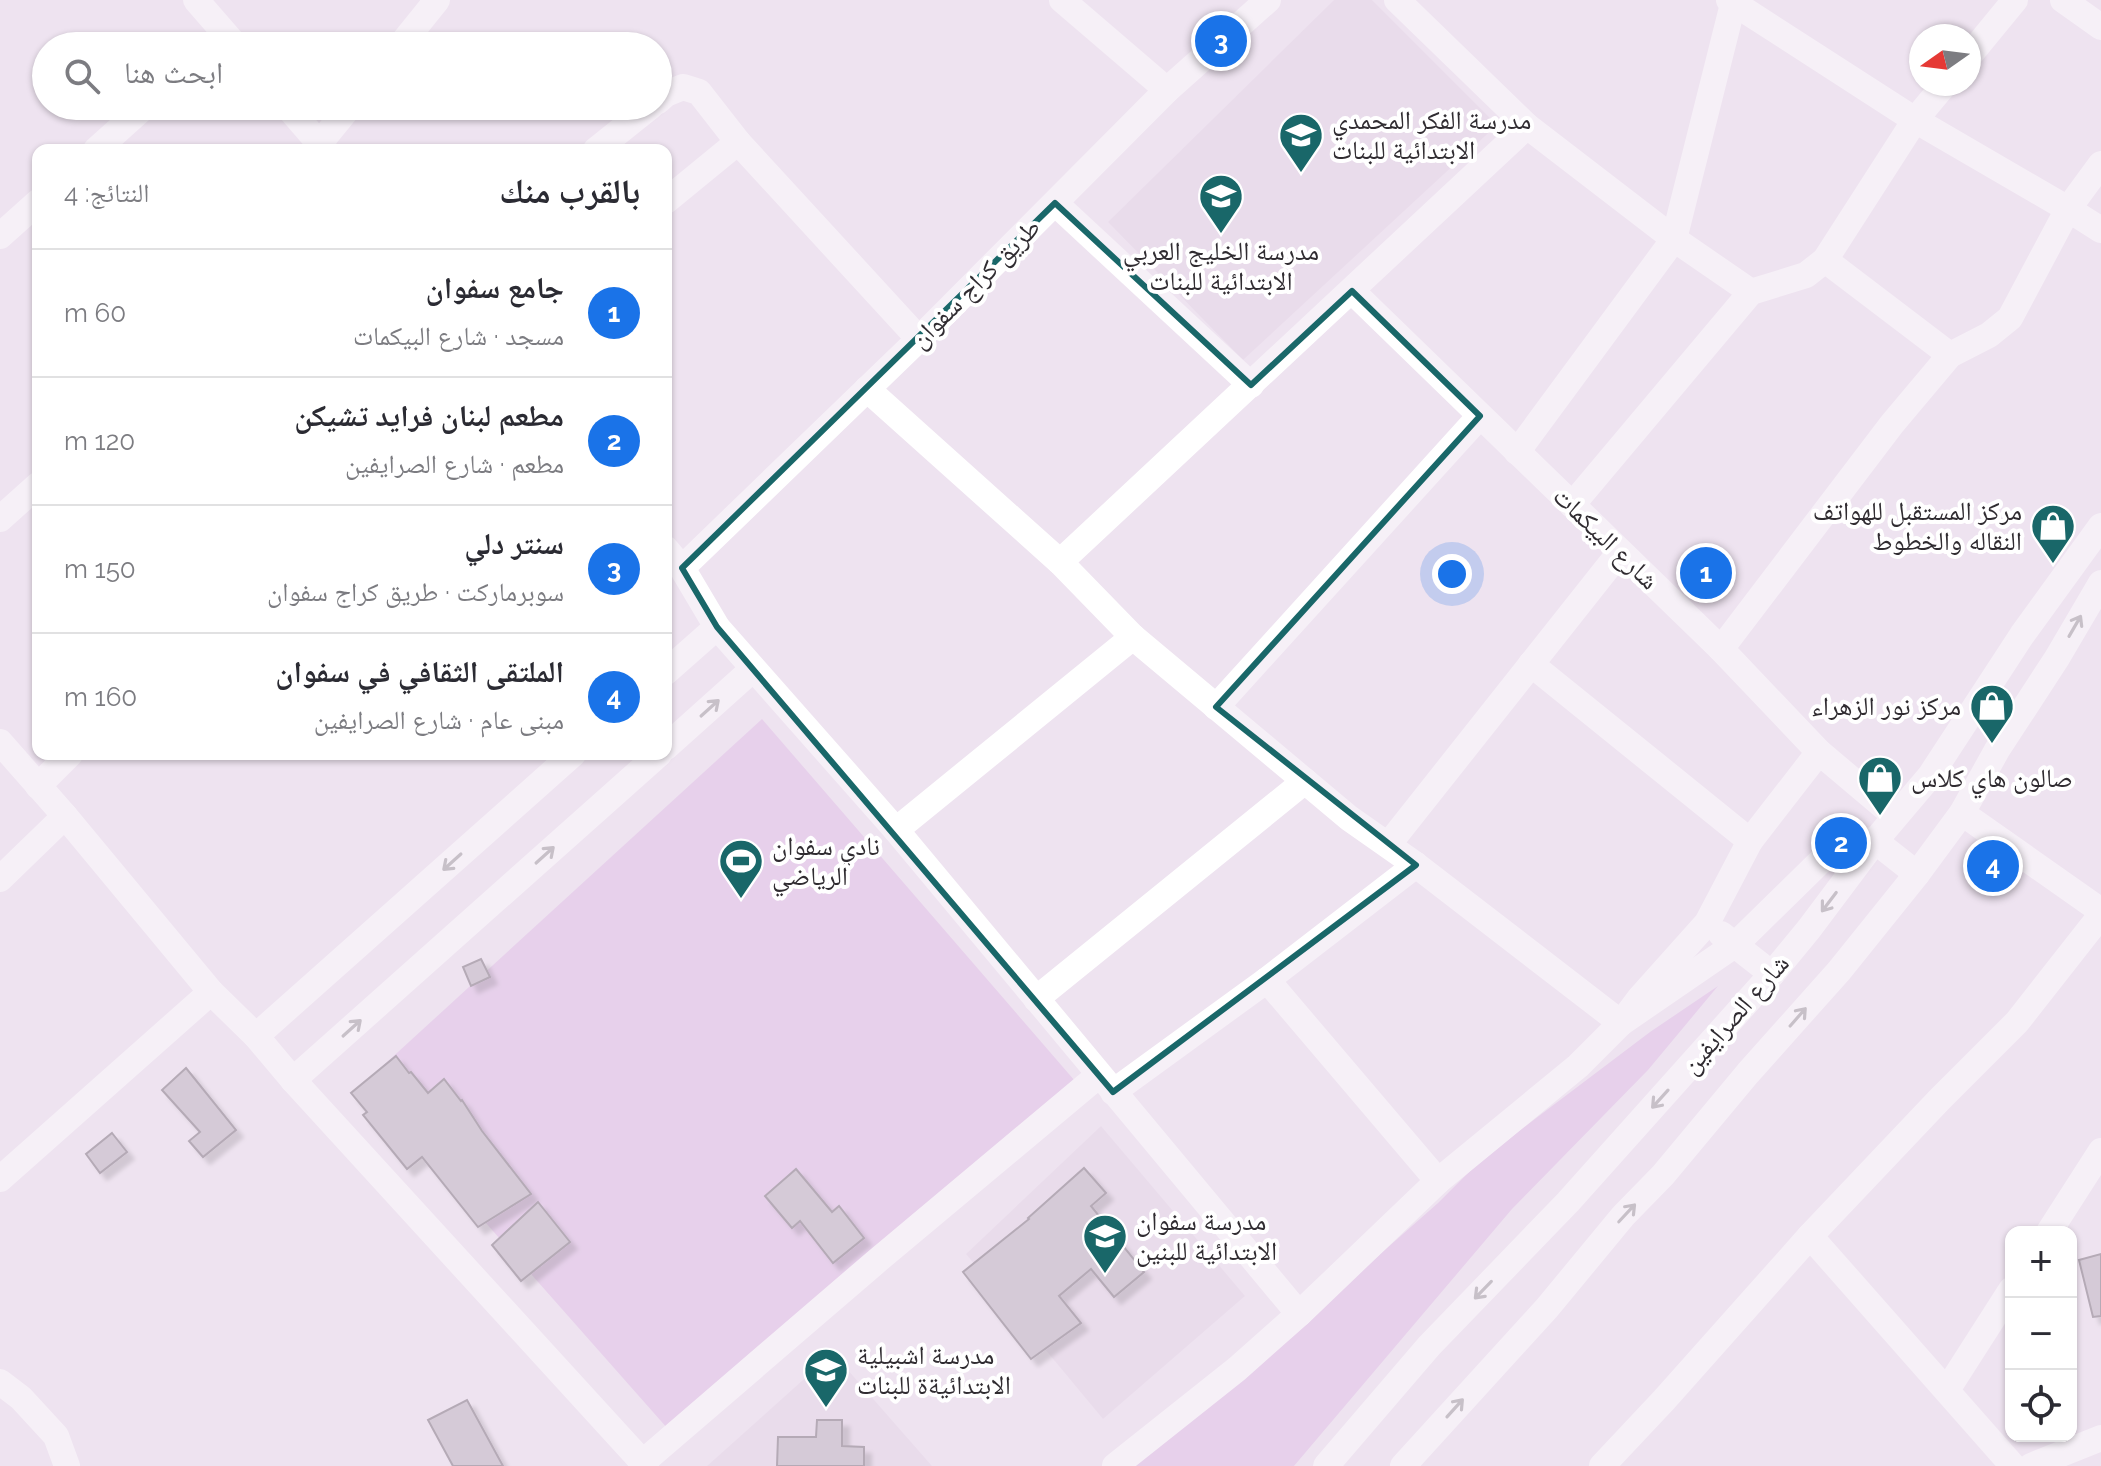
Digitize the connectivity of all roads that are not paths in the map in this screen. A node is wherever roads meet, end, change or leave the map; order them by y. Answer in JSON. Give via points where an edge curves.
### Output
{"nodes":[{"id":1,"x":196,"y":0,"type":"edge"},
{"id":2,"x":437,"y":0,"type":"edge"},
{"id":3,"x":1062,"y":0,"type":"edge"},
{"id":4,"x":1268,"y":0,"type":"edge"},
{"id":5,"x":1397,"y":0,"type":"edge"},
{"id":6,"x":2015,"y":0,"type":"edge"},
{"id":7,"x":2063,"y":0,"type":"edge"},
{"id":8,"x":1732,"y":1,"type":"edge"},
{"id":9,"x":2101,"y":27,"type":"edge"},
{"id":10,"x":217,"y":32,"type":"edge"},
{"id":11,"x":411,"y":32,"type":"edge"},
{"id":12,"x":1981,"y":41,"type":"edge"},
{"id":13,"x":1167,"y":90,"type":"junction"},
{"id":14,"x":672,"y":92,"type":"edge"},
{"id":15,"x":1935,"y":96,"type":"edge"},
{"id":16,"x":129,"y":120,"type":"edge"},
{"id":17,"x":299,"y":120,"type":"edge"},
{"id":18,"x":340,"y":120,"type":"edge"},
{"id":19,"x":634,"y":120,"type":"edge"},
{"id":20,"x":1915,"y":120,"type":"junction"},
{"id":21,"x":1527,"y":126,"type":"junction"},
{"id":22,"x":738,"y":142,"type":"junction"},
{"id":23,"x":103,"y":144,"type":"edge"},
{"id":24,"x":319,"y":144,"type":"edge"},
{"id":25,"x":324,"y":144,"type":"edge"},
{"id":26,"x":604,"y":144,"type":"edge"},
{"id":27,"x":2101,"y":164,"type":"edge"},
{"id":28,"x":672,"y":196,"type":"edge"},
{"id":29,"x":1055,"y":203,"type":"junction"},
{"id":30,"x":32,"y":207,"type":"edge"},
{"id":31,"x":2068,"y":209,"type":"junction"},
{"id":32,"x":2101,"y":230,"type":"edge"},
{"id":33,"x":0,"y":236,"type":"edge"},
{"id":34,"x":1674,"y":239,"type":"junction"},
{"id":35,"x":1825,"y":260,"type":"junction"},
{"id":36,"x":1352,"y":291,"type":"junction"},
{"id":37,"x":1751,"y":292,"type":"junction"},
{"id":38,"x":919,"y":339,"type":"junction"},
{"id":39,"x":1950,"y":355,"type":"junction"},
{"id":40,"x":1251,"y":385,"type":"junction"},
{"id":41,"x":867,"y":389,"type":"junction"},
{"id":42,"x":1480,"y":416,"type":"junction"},
{"id":43,"x":1517,"y":452,"type":"junction"},
{"id":44,"x":32,"y":490,"type":"edge"},
{"id":45,"x":1572,"y":505,"type":"junction"},
{"id":46,"x":0,"y":519,"type":"edge"},
{"id":47,"x":2101,"y":526,"type":"edge"},
{"id":48,"x":1620,"y":552,"type":"junction"},
{"id":49,"x":674,"y":558,"type":"edge"},
{"id":50,"x":1060,"y":562,"type":"junction"},
{"id":51,"x":2101,"y":583,"type":"edge"},
{"id":52,"x":717,"y":627,"type":"junction"},
{"id":53,"x":2022,"y":635,"type":"junction"},
{"id":54,"x":1133,"y":637,"type":"junction"},
{"id":55,"x":1721,"y":649,"type":"junction"},
{"id":56,"x":2057,"y":658,"type":"junction"},
{"id":57,"x":1531,"y":664,"type":"junction"},
{"id":58,"x":672,"y":667,"type":"edge"},
{"id":59,"x":753,"y":669,"type":"junction"},
{"id":60,"x":1216,"y":707,"type":"junction"},
{"id":61,"x":0,"y":742,"type":"edge"},
{"id":62,"x":672,"y":742,"type":"edge"},
{"id":63,"x":1819,"y":752,"type":"junction"},
{"id":64,"x":64,"y":760,"type":"edge"},
{"id":65,"x":566,"y":760,"type":"edge"},
{"id":66,"x":652,"y":760,"type":"edge"},
{"id":67,"x":1305,"y":781,"type":"junction"},
{"id":68,"x":38,"y":786,"type":"junction"},
{"id":69,"x":1962,"y":813,"type":"junction"},
{"id":70,"x":65,"y":816,"type":"junction"},
{"id":71,"x":1895,"y":816,"type":"junction"},
{"id":72,"x":896,"y":830,"type":"junction"},
{"id":73,"x":1750,"y":841,"type":"junction"},
{"id":74,"x":1875,"y":841,"type":"junction"},
{"id":75,"x":1388,"y":845,"type":"junction"},
{"id":76,"x":1416,"y":865,"type":"junction"},
{"id":77,"x":1917,"y":874,"type":"junction"},
{"id":78,"x":0,"y":879,"type":"edge"},
{"id":79,"x":2101,"y":913,"type":"edge"},
{"id":80,"x":1707,"y":923,"type":"junction"},
{"id":81,"x":1736,"y":944,"type":"junction"},
{"id":82,"x":1772,"y":974,"type":"junction"},
{"id":83,"x":1267,"y":980,"type":"junction"},
{"id":84,"x":211,"y":992,"type":"junction"},
{"id":85,"x":1036,"y":999,"type":"junction"},
{"id":86,"x":1621,"y":1023,"type":"junction"},
{"id":87,"x":256,"y":1036,"type":"junction"},
{"id":88,"x":293,"y":1080,"type":"junction"},
{"id":89,"x":1106,"y":1083,"type":"junction"},
{"id":90,"x":2101,"y":1151,"type":"edge"},
{"id":91,"x":0,"y":1179,"type":"edge"},
{"id":92,"x":1438,"y":1181,"type":"junction"},
{"id":93,"x":2053,"y":1226,"type":"edge"},
{"id":94,"x":1810,"y":1236,"type":"junction"},
{"id":95,"x":2006,"y":1298,"type":"edge"},
{"id":96,"x":1299,"y":1314,"type":"junction"},
{"id":97,"x":0,"y":1382,"type":"edge"},
{"id":98,"x":1947,"y":1390,"type":"junction"},
{"id":99,"x":2101,"y":1438,"type":"edge"},
{"id":100,"x":644,"y":1464,"type":"edge"},
{"id":101,"x":67,"y":1466,"type":"edge"},
{"id":102,"x":1115,"y":1466,"type":"edge"},
{"id":103,"x":1326,"y":1466,"type":"edge"},
{"id":104,"x":1403,"y":1466,"type":"edge"},
{"id":105,"x":1602,"y":1466,"type":"edge"},
{"id":106,"x":2013,"y":1466,"type":"edge"},
{"id":107,"x":2031,"y":1466,"type":"edge"}],
"edges":[{"from":1,"to":10,"type":"street"},
{"from":2,"to":11,"type":"street"},
{"from":3,"to":13,"type":"street"},
{"from":4,"to":13,"type":"street","name":"طريق كراج سفوان"},
{"from":5,"to":21,"type":"street"},
{"from":6,"to":12,"type":"street"},
{"from":7,"to":9,"type":"street"},
{"from":8,"to":20,"type":"street"},
{"from":8,"to":34,"type":"street"},
{"from":13,"to":29,"type":"street","name":"طريق كراج سفوان"},
{"from":14,"to":22,"type":"street","via":[[683,87],[699,92]]},
{"from":15,"to":20,"type":"street"},
{"from":16,"to":23,"type":"street"},
{"from":17,"to":24,"type":"street"},
{"from":18,"to":25,"type":"street"},
{"from":19,"to":26,"type":"street"},
{"from":20,"to":31,"type":"street"},
{"from":20,"to":35,"type":"street"},
{"from":21,"to":34,"type":"street"},
{"from":21,"to":36,"type":"street"},
{"from":22,"to":28,"type":"street"},
{"from":22,"to":38,"type":"street"},
{"from":27,"to":31,"type":"street"},
{"from":29,"to":38,"type":"street","name":"طريق كراج سفوان"},
{"from":29,"to":40,"type":"street"},
{"from":30,"to":33,"type":"street"},
{"from":31,"to":32,"type":"street"},
{"from":31,"to":39,"type":"street","via":[[2010,318]]},
{"from":34,"to":37,"type":"street"},
{"from":34,"to":43,"type":"street"},
{"from":35,"to":37,"type":"street","via":[[1806,275]]},
{"from":35,"to":39,"type":"street"},
{"from":36,"to":40,"type":"street"},
{"from":36,"to":42,"type":"street","name":"شارع البيكمات"},
{"from":37,"to":45,"type":"street"},
{"from":38,"to":41,"type":"street","name":"طريق كراج سفوان"},
{"from":39,"to":55,"type":"street"},
{"from":40,"to":50,"type":"street"},
{"from":41,"to":49,"type":"street","name":"طريق كراج سفوان"},
{"from":41,"to":50,"type":"street"},
{"from":42,"to":43,"type":"street","name":"شارع البيكمات"},
{"from":42,"to":60,"type":"street"},
{"from":43,"to":45,"type":"street","name":"شارع البيكمات"},
{"from":44,"to":46,"type":"street"},
{"from":45,"to":48,"type":"street","name":"شارع البيكمات"},
{"from":47,"to":53,"type":"street","name":"شارع الصرايفين"},
{"from":48,"to":55,"type":"street","name":"شارع البيكمات"},
{"from":48,"to":57,"type":"street"},
{"from":49,"to":52,"type":"street"},
{"from":50,"to":54,"type":"street"},
{"from":56,"to":51,"type":"street","name":"شارع الصرايفين","one_way":true},
{"from":52,"to":58,"type":"street"},
{"from":52,"to":59,"type":"street"},
{"from":53,"to":56,"type":"street"},
{"from":53,"to":71,"type":"street","name":"شارع الصرايفين","via":[[1930,776]]},
{"from":54,"to":60,"type":"street"},
{"from":54,"to":72,"type":"street"},
{"from":55,"to":63,"type":"street","name":"شارع البيكمات"},
{"from":56,"to":69,"type":"street","name":"شارع الصرايفين"},
{"from":57,"to":73,"type":"street"},
{"from":57,"to":75,"type":"street"},
{"from":62,"to":59,"type":"street","one_way":true},
{"from":59,"to":72,"type":"street"},
{"from":60,"to":67,"type":"street"},
{"from":61,"to":68,"type":"street"},
{"from":63,"to":71,"type":"street","name":"شارع البيكمات"},
{"from":63,"to":73,"type":"street"},
{"from":64,"to":68,"type":"street"},
{"from":65,"to":87,"type":"street","one_way":true},
{"from":88,"to":66,"type":"street","one_way":true},
{"from":67,"to":75,"type":"street"},
{"from":67,"to":85,"type":"street"},
{"from":68,"to":70,"type":"street"},
{"from":69,"to":77,"type":"street","name":"شارع الصرايفين"},
{"from":69,"to":79,"type":"street"},
{"from":70,"to":78,"type":"street"},
{"from":70,"to":84,"type":"street"},
{"from":71,"to":74,"type":"street","name":"شارع الصرايفين"},
{"from":72,"to":85,"type":"street"},
{"from":73,"to":80,"type":"street"},
{"from":74,"to":77,"type":"street"},
{"from":74,"to":81,"type":"street","via":[[1852,840],[1834,848]]},
{"from":74,"to":82,"type":"street","name":"شارع الصرايفين","one_way":true},
{"from":75,"to":76,"type":"street"},
{"from":76,"to":83,"type":"street"},
{"from":76,"to":86,"type":"street"},
{"from":104,"to":77,"type":"street","name":"شارع الصرايفين","one_way":true,"via":[[1663,1175]]},
{"from":79,"to":94,"type":"street","via":[[2017,1022]]},
{"from":80,"to":81,"type":"street"},
{"from":80,"to":86,"type":"street"},
{"from":81,"to":82,"type":"street"},
{"from":81,"to":86,"type":"street"},
{"from":82,"to":103,"type":"street","name":"شارع الصرايفين","one_way":true,"via":[[1568,1202],[1429,1346]]},
{"from":83,"to":89,"type":"street"},
{"from":83,"to":92,"type":"street"},
{"from":84,"to":87,"type":"street"},
{"from":84,"to":91,"type":"street"},
{"from":85,"to":89,"type":"street"},
{"from":86,"to":92,"type":"street","via":[[1578,1066]]},
{"from":87,"to":88,"type":"street"},
{"from":88,"to":100,"type":"street"},
{"from":89,"to":96,"type":"street"},
{"from":89,"to":100,"type":"street","via":[[878,1260]]},
{"from":90,"to":93,"type":"street"},
{"from":92,"to":96,"type":"street"},
{"from":94,"to":98,"type":"street"},
{"from":94,"to":105,"type":"street"},
{"from":95,"to":98,"type":"street"},
{"from":96,"to":102,"type":"street"},
{"from":97,"to":101,"type":"street","via":[[56,1436]]},
{"from":98,"to":106,"type":"street"},
{"from":99,"to":107,"type":"street"}]}
